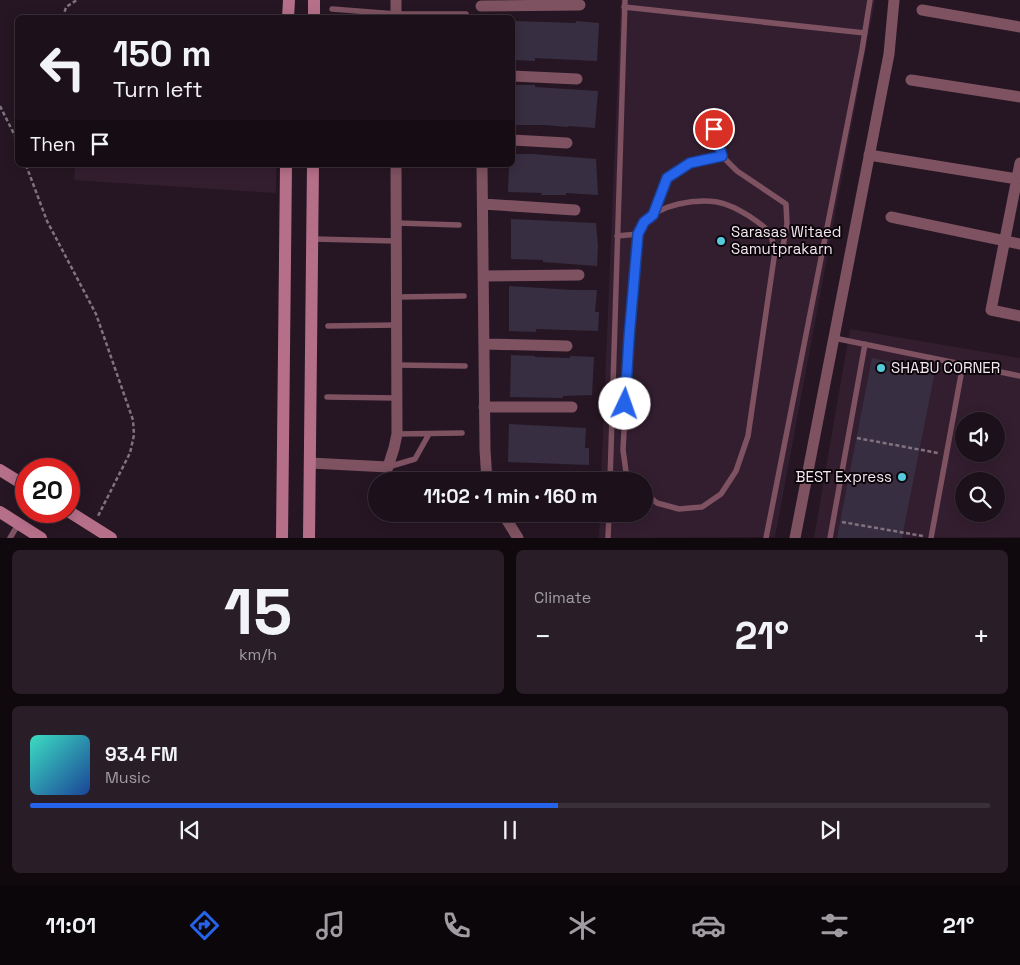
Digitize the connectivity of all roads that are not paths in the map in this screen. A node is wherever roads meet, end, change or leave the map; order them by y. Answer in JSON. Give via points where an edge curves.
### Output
{"nodes":[{"id":1,"x":289,"y":0,"type":"edge"},
{"id":2,"x":314,"y":0,"type":"edge"},
{"id":3,"x":396,"y":0,"type":"edge"},
{"id":4,"x":870,"y":0,"type":"edge"},
{"id":5,"x":894,"y":0,"type":"edge"},
{"id":6,"x":624,"y":3,"type":"edge"},
{"id":7,"x":580,"y":5,"type":"dead end"},
{"id":8,"x":481,"y":8,"type":"edge"},
{"id":9,"x":332,"y":9,"type":"dead end"},
{"id":10,"x":922,"y":10,"type":"dead end"},
{"id":11,"x":466,"y":14,"type":"dead end"},
{"id":12,"x":288,"y":15,"type":"edge"},
{"id":13,"x":314,"y":15,"type":"edge"},
{"id":14,"x":387,"y":15,"type":"edge"},
{"id":15,"x":396,"y":15,"type":"edge"},
{"id":16,"x":431,"y":15,"type":"edge"},
{"id":17,"x":1020,"y":27,"type":"edge"},
{"id":18,"x":865,"y":33,"type":"junction"},
{"id":19,"x":515,"y":76,"type":"edge"},
{"id":20,"x":576,"y":79,"type":"dead end"},
{"id":21,"x":911,"y":80,"type":"dead end"},
{"id":22,"x":1020,"y":97,"type":"edge"},
{"id":23,"x":714,"y":129,"type":"dead end"},
{"id":24,"x":515,"y":140,"type":"edge"},
{"id":25,"x":566,"y":143,"type":"dead end"},
{"id":26,"x":869,"y":155,"type":"junction"},
{"id":27,"x":722,"y":156,"type":"junction"},
{"id":28,"x":286,"y":167,"type":"edge"},
{"id":29,"x":313,"y":167,"type":"edge"},
{"id":30,"x":396,"y":167,"type":"edge"},
{"id":31,"x":482,"y":167,"type":"edge"},
{"id":32,"x":1019,"y":171,"type":"edge"},
{"id":33,"x":483,"y":204,"type":"junction"},
{"id":34,"x":574,"y":210,"type":"dead end"},
{"id":35,"x":653,"y":215,"type":"junction"},
{"id":36,"x":891,"y":217,"type":"dead end"},
{"id":37,"x":396,"y":223,"type":"junction"},
{"id":38,"x":459,"y":225,"type":"dead end"},
{"id":39,"x":638,"y":234,"type":"junction"},
{"id":40,"x":617,"y":236,"type":"junction"},
{"id":41,"x":313,"y":239,"type":"junction"},
{"id":42,"x":396,"y":241,"type":"junction"},
{"id":43,"x":1005,"y":241,"type":"junction"},
{"id":44,"x":1020,"y":244,"type":"edge"},
{"id":45,"x":774,"y":251,"type":"junction"},
{"id":46,"x":579,"y":275,"type":"dead end"},
{"id":47,"x":484,"y":276,"type":"junction"},
{"id":48,"x":464,"y":296,"type":"dead end"},
{"id":49,"x":397,"y":297,"type":"junction"},
{"id":50,"x":1020,"y":316,"type":"edge"},
{"id":51,"x":397,"y":325,"type":"junction"},
{"id":52,"x":328,"y":326,"type":"dead end"},
{"id":53,"x":834,"y":338,"type":"junction"},
{"id":54,"x":484,"y":344,"type":"junction"},
{"id":55,"x":865,"y":344,"type":"junction"},
{"id":56,"x":567,"y":346,"type":"dead end"},
{"id":57,"x":963,"y":364,"type":"junction"},
{"id":58,"x":397,"y":365,"type":"junction"},
{"id":59,"x":465,"y":366,"type":"dead end"},
{"id":60,"x":1020,"y":376,"type":"edge"},
{"id":61,"x":327,"y":397,"type":"dead end"},
{"id":62,"x":397,"y":398,"type":"junction"},
{"id":63,"x":484,"y":407,"type":"junction"},
{"id":64,"x":572,"y":408,"type":"dead end"},
{"id":65,"x":462,"y":433,"type":"dead end"},
{"id":66,"x":397,"y":434,"type":"junction"},
{"id":67,"x":429,"y":434,"type":"junction"},
{"id":68,"x":310,"y":463,"type":"junction"},
{"id":69,"x":388,"y":467,"type":"junction"},
{"id":70,"x":0,"y":470,"type":"edge"},
{"id":71,"x":486,"y":472,"type":"edge"},
{"id":72,"x":610,"y":472,"type":"edge"},
{"id":73,"x":626,"y":472,"type":"edge"},
{"id":74,"x":15,"y":479,"type":"edge"},
{"id":75,"x":653,"y":500,"type":"edge"},
{"id":76,"x":0,"y":512,"type":"edge"},
{"id":77,"x":80,"y":518,"type":"edge"},
{"id":78,"x":15,"y":521,"type":"edge"},
{"id":79,"x":508,"y":522,"type":"edge"},
{"id":80,"x":609,"y":522,"type":"edge"},
{"id":81,"x":19,"y":523,"type":"joint"},
{"id":82,"x":10,"y":538,"type":"edge"},
{"id":83,"x":41,"y":538,"type":"edge"},
{"id":84,"x":111,"y":538,"type":"edge"},
{"id":85,"x":282,"y":538,"type":"edge"},
{"id":86,"x":309,"y":538,"type":"edge"},
{"id":87,"x":518,"y":538,"type":"edge"},
{"id":88,"x":608,"y":538,"type":"edge"},
{"id":89,"x":766,"y":538,"type":"edge"},
{"id":90,"x":795,"y":538,"type":"edge"},
{"id":91,"x":830,"y":538,"type":"edge"},
{"id":92,"x":930,"y":538,"type":"edge"}],
"edges":[{"from":1,"to":12,"type":"street"},
{"from":2,"to":13,"type":"street"},
{"from":3,"to":15,"type":"street"},
{"from":4,"to":18,"type":"lane"},
{"from":5,"to":26,"type":"street","via":[[889,54]]},
{"from":6,"to":18,"type":"lane"},
{"from":6,"to":40,"type":"lane"},
{"from":7,"to":8,"type":"street"},
{"from":9,"to":14,"type":"lane"},
{"from":10,"to":17,"type":"street"},
{"from":11,"to":16,"type":"lane"},
{"from":18,"to":89,"type":"lane"},
{"from":19,"to":20,"type":"street"},
{"from":21,"to":22,"type":"street"},
{"from":23,"to":27,"type":"lane"},
{"from":24,"to":25,"type":"street"},
{"from":26,"to":32,"type":"street"},
{"from":26,"to":53,"type":"street"},
{"from":27,"to":35,"type":"lane","via":[[690,163],[667,178]]},
{"from":27,"to":45,"type":"lane","via":[[737,171],[786,204],[783,246]]},
{"from":28,"to":85,"type":"street"},
{"from":29,"to":41,"type":"street"},
{"from":30,"to":37,"type":"street"},
{"from":31,"to":33,"type":"street"},
{"from":32,"to":43,"type":"street"},
{"from":33,"to":34,"type":"street"},
{"from":33,"to":47,"type":"street"},
{"from":35,"to":39,"type":"lane","via":[[644,222]]},
{"from":35,"to":45,"type":"lane","via":[[684,203],[718,202],[759,222],[770,234]]},
{"from":36,"to":43,"type":"street"},
{"from":37,"to":38,"type":"lane"},
{"from":37,"to":42,"type":"street"},
{"from":39,"to":40,"type":"lane"},
{"from":39,"to":73,"type":"lane","via":[[623,450]]},
{"from":40,"to":72,"type":"lane"},
{"from":41,"to":42,"type":"lane"},
{"from":41,"to":68,"type":"street"},
{"from":42,"to":49,"type":"street"},
{"from":43,"to":44,"type":"street"},
{"from":43,"to":50,"type":"street","via":[[991,310]]},
{"from":45,"to":75,"type":"lane","via":[[748,436],[736,471],[721,494],[702,507],[680,509]]},
{"from":46,"to":47,"type":"street"},
{"from":47,"to":54,"type":"street"},
{"from":48,"to":49,"type":"lane"},
{"from":49,"to":51,"type":"street"},
{"from":51,"to":52,"type":"lane"},
{"from":51,"to":58,"type":"street"},
{"from":53,"to":55,"type":"lane"},
{"from":53,"to":90,"type":"street"},
{"from":54,"to":56,"type":"street"},
{"from":54,"to":63,"type":"street"},
{"from":55,"to":57,"type":"lane"},
{"from":55,"to":91,"type":"lane"},
{"from":57,"to":60,"type":"lane"},
{"from":57,"to":92,"type":"lane"},
{"from":58,"to":59,"type":"lane"},
{"from":58,"to":62,"type":"street"},
{"from":61,"to":62,"type":"lane"},
{"from":62,"to":66,"type":"street"},
{"from":63,"to":64,"type":"street"},
{"from":63,"to":71,"type":"street"},
{"from":65,"to":67,"type":"lane"},
{"from":66,"to":67,"type":"lane"},
{"from":66,"to":69,"type":"street"},
{"from":67,"to":69,"type":"lane","via":[[415,459]]},
{"from":68,"to":69,"type":"street"},
{"from":68,"to":86,"type":"street"},
{"from":70,"to":74,"type":"street"},
{"from":76,"to":78,"type":"street"},
{"from":77,"to":84,"type":"street"},
{"from":79,"to":87,"type":"street"},
{"from":80,"to":88,"type":"lane"},
{"from":81,"to":82,"type":"lane"},
{"from":81,"to":83,"type":"street"}]}
